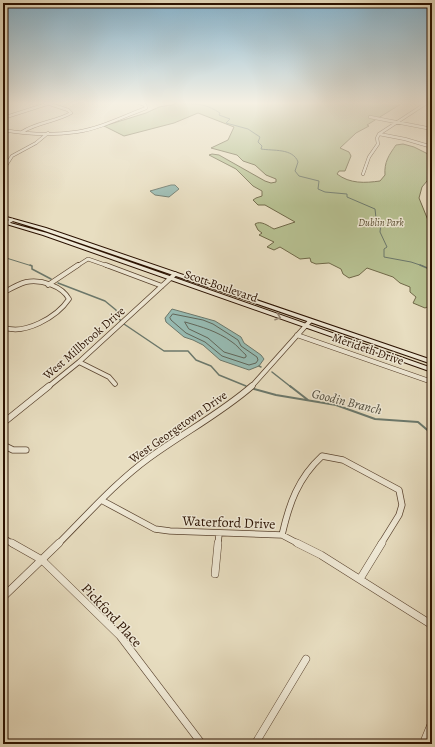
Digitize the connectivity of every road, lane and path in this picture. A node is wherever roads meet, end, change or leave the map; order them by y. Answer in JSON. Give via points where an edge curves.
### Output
{"nodes":[{"id":1,"x":43,"y":137,"type":"edge"},
{"id":2,"x":378,"y":137,"type":"edge"},
{"id":3,"x":394,"y":137,"type":"edge"},
{"id":4,"x":40,"y":139,"type":"joint"},
{"id":5,"x":432,"y":147,"type":"edge"},
{"id":6,"x":3,"y":170,"type":"edge"},
{"id":7,"x":363,"y":174,"type":"dead end"},
{"id":8,"x":3,"y":217,"type":"edge"},
{"id":9,"x":12,"y":220,"type":"junction"},
{"id":10,"x":4,"y":223,"type":"edge"},
{"id":11,"x":173,"y":276,"type":"junction"},
{"id":12,"x":48,"y":285,"type":"junction"},
{"id":13,"x":162,"y":286,"type":"junction"},
{"id":14,"x":3,"y":293,"type":"edge"},
{"id":15,"x":310,"y":321,"type":"junction"},
{"id":16,"x":305,"y":326,"type":"junction"},
{"id":17,"x":3,"y":327,"type":"edge"},
{"id":18,"x":297,"y":335,"type":"junction"},
{"id":19,"x":79,"y":362,"type":"junction"},
{"id":20,"x":432,"y":362,"type":"edge"},
{"id":21,"x":432,"y":370,"type":"edge"},
{"id":22,"x":432,"y":382,"type":"edge"},
{"id":23,"x":115,"y":384,"type":"dead end"},
{"id":24,"x":3,"y":423,"type":"edge"},
{"id":25,"x":3,"y":445,"type":"edge"},
{"id":26,"x":26,"y":450,"type":"dead end"},
{"id":27,"x":103,"y":501,"type":"junction"},
{"id":28,"x":219,"y":534,"type":"junction"},
{"id":29,"x":282,"y":535,"type":"junction"},
{"id":30,"x":3,"y":538,"type":"edge"},
{"id":31,"x":42,"y":560,"type":"junction"},
{"id":32,"x":215,"y":574,"type":"dead end"},
{"id":33,"x":360,"y":579,"type":"junction"},
{"id":34,"x":3,"y":597,"type":"edge"},
{"id":35,"x":432,"y":625,"type":"edge"},
{"id":36,"x":306,"y":659,"type":"dead end"},
{"id":37,"x":432,"y":722,"type":"edge"},
{"id":38,"x":202,"y":744,"type":"edge"},
{"id":39,"x":255,"y":744,"type":"edge"},
{"id":40,"x":423,"y":744,"type":"edge"}],
"edges":[{"from":1,"to":4,"type":"street"},
{"from":2,"to":7,"type":"street","via":[[378,144],[369,157]]},
{"from":3,"to":5,"type":"street"},
{"from":4,"to":6,"type":"street","via":[[12,156]]},
{"from":8,"to":9,"type":"main road","name":"Scott Boulevard"},
{"from":9,"to":10,"type":"street"},
{"from":9,"to":11,"type":"main road","name":"Scott Boulevard","via":[[44,229]]},
{"from":10,"to":11,"type":"main road","name":"Scott Boulevard","via":[[46,234]]},
{"from":11,"to":13,"type":"street","name":"West Millbrook Drive"},
{"from":11,"to":15,"type":"main road","name":"Scott Boulevard"},
{"from":11,"to":16,"type":"main road","name":"Scott Boulevard","one_way":true},
{"from":12,"to":13,"type":"street","via":[[88,259]]},
{"from":12,"to":14,"type":"street","via":[[28,282]]},
{"from":12,"to":17,"type":"street","via":[[66,293],[69,296],[68,302],[38,323],[26,328],[16,330]]},
{"from":13,"to":19,"type":"street","name":"West Millbrook Drive"},
{"from":15,"to":16,"type":"street","name":"West Georgetown Drive"},
{"from":15,"to":20,"type":"main road","name":"Scott Boulevard"},
{"from":16,"to":18,"type":"street","name":"West Georgetown Drive"},
{"from":16,"to":21,"type":"main road","name":"Scott Boulevard"},
{"from":18,"to":22,"type":"street","name":"Merideth Drive"},
{"from":18,"to":27,"type":"street","name":"West Georgetown Drive","via":[[245,392],[152,455]]},
{"from":19,"to":23,"type":"street","via":[[110,377]]},
{"from":19,"to":24,"type":"street","name":"West Millbrook Drive"},
{"from":25,"to":26,"type":"street","via":[[13,450]]},
{"from":27,"to":28,"type":"street","name":"Waterford Drive","via":[[155,530]]},
{"from":27,"to":31,"type":"street","name":"West Georgetown Drive"},
{"from":28,"to":29,"type":"street","name":"Waterford Drive"},
{"from":28,"to":32,"type":"street"},
{"from":29,"to":33,"type":"street","name":"Waterford Drive"},
{"from":29,"to":33,"type":"street","via":[[289,505],[302,476],[322,456],[343,460],[385,482],[399,490],[402,505],[399,515]]},
{"from":30,"to":31,"type":"street","name":"Pickford Place"},
{"from":31,"to":34,"type":"street","name":"West Georgetown Drive"},
{"from":31,"to":38,"type":"street","name":"Pickford Place","via":[[120,636]]},
{"from":33,"to":35,"type":"street","name":"Waterford Drive"},
{"from":36,"to":39,"type":"street"},
{"from":37,"to":40,"type":"street"}]}
